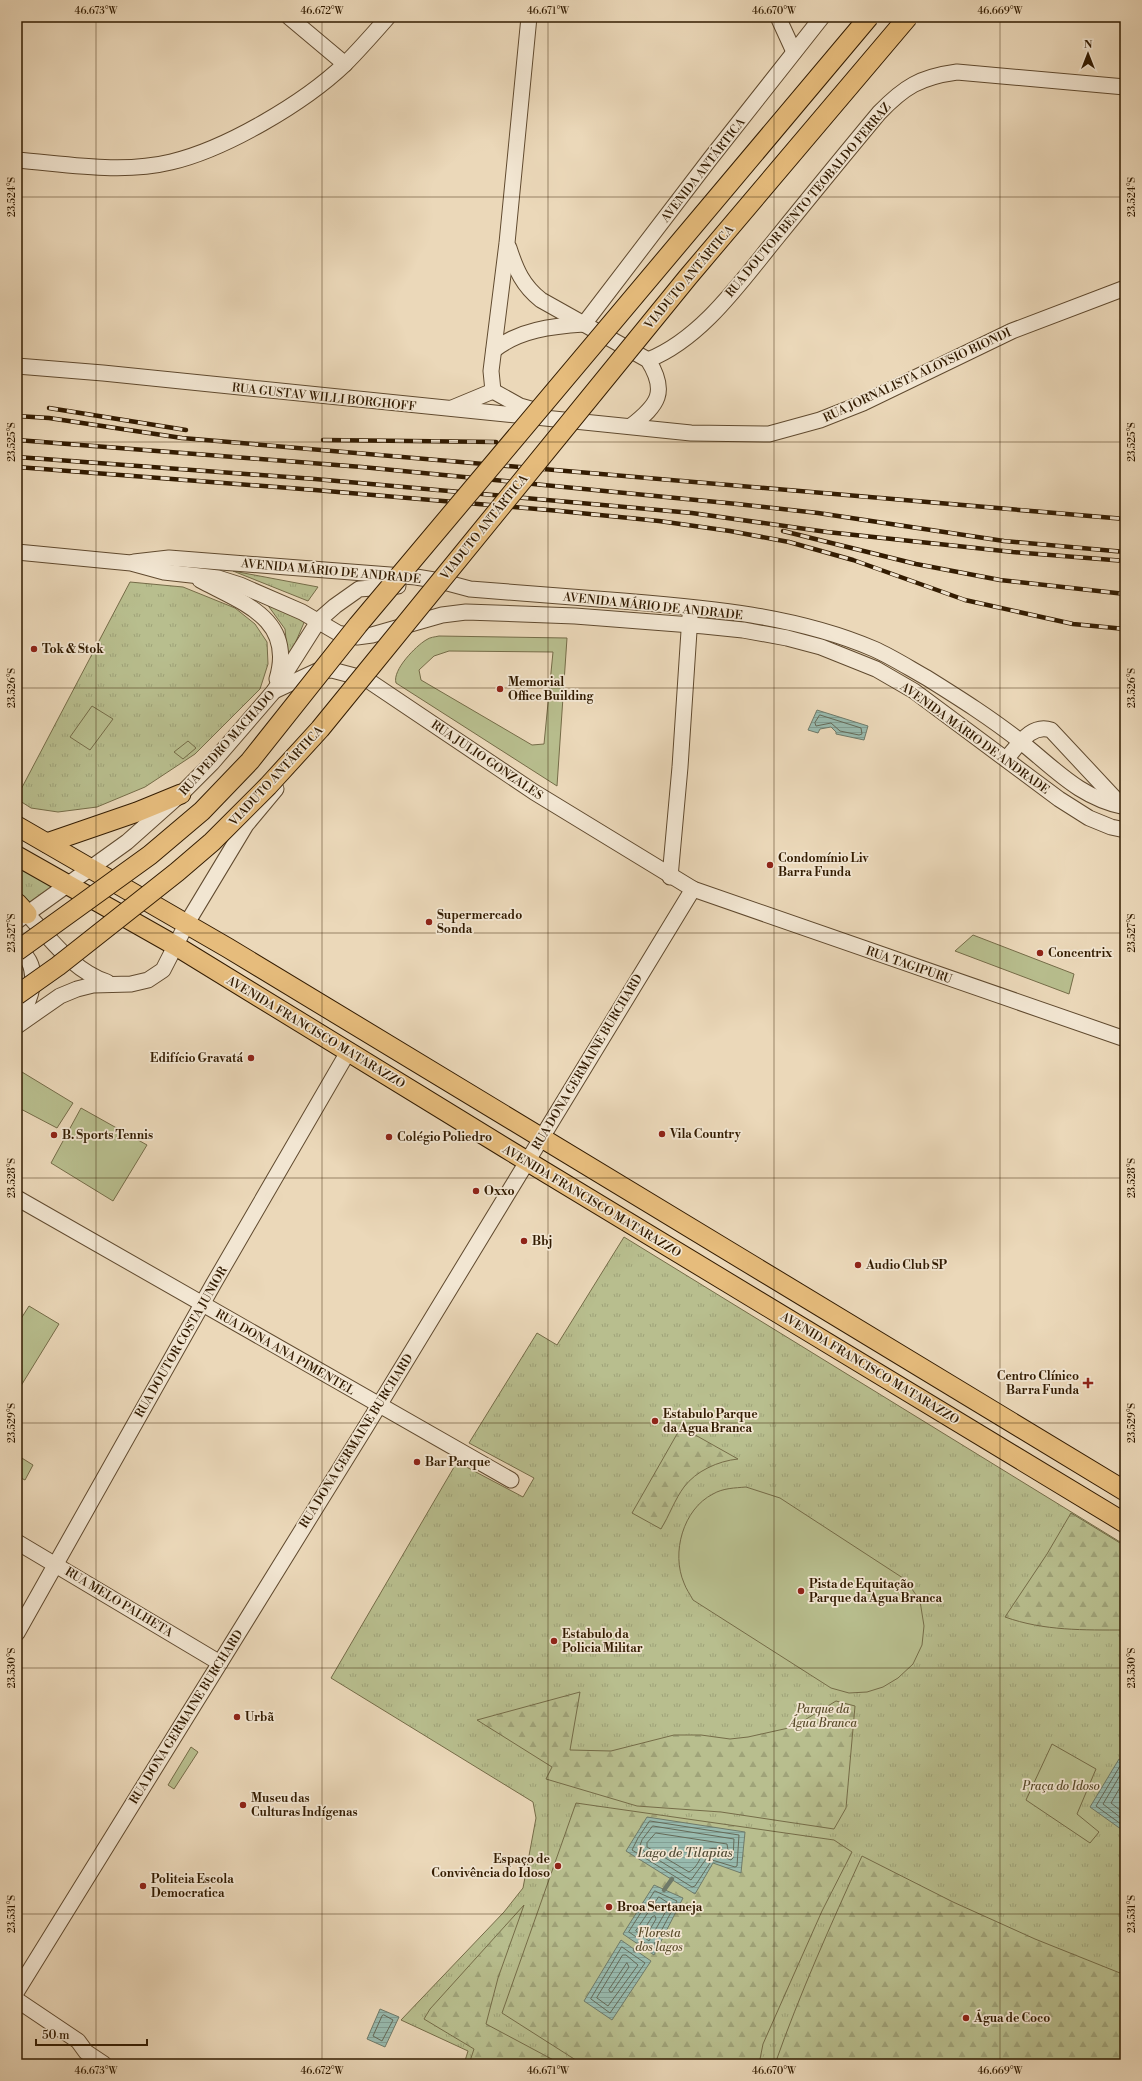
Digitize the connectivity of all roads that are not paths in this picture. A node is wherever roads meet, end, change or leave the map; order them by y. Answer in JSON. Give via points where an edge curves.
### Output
{"nodes":[{"id":1,"x":289,"y":17,"type":"edge"},
{"id":2,"x":388,"y":17,"type":"edge"},
{"id":3,"x":529,"y":17,"type":"edge"},
{"id":4,"x":778,"y":17,"type":"edge"},
{"id":5,"x":822,"y":17,"type":"edge"},
{"id":6,"x":869,"y":17,"type":"edge"},
{"id":7,"x":908,"y":17,"type":"edge"},
{"id":8,"x":794,"y":52,"type":"junction"},
{"id":9,"x":345,"y":64,"type":"junction"},
{"id":10,"x":1125,"y":87,"type":"edge"},
{"id":11,"x":17,"y":160,"type":"edge"},
{"id":12,"x":507,"y":243,"type":"junction"},
{"id":13,"x":1125,"y":288,"type":"edge"},
{"id":14,"x":584,"y":324,"type":"junction"},
{"id":15,"x":494,"y":350,"type":"junction"},
{"id":16,"x":648,"y":360,"type":"junction"},
{"id":17,"x":17,"y":366,"type":"edge"},
{"id":18,"x":493,"y":391,"type":"junction"},
{"id":19,"x":449,"y":409,"type":"junction"},
{"id":20,"x":555,"y":419,"type":"junction"},
{"id":21,"x":631,"y":426,"type":"junction"},
{"id":22,"x":17,"y":552,"type":"edge"},
{"id":23,"x":132,"y":563,"type":"junction"},
{"id":24,"x":188,"y":573,"type":"junction"},
{"id":25,"x":470,"y":590,"type":"junction"},
{"id":26,"x":690,"y":607,"type":"junction"},
{"id":27,"x":319,"y":620,"type":"junction"},
{"id":28,"x":419,"y":622,"type":"junction"},
{"id":29,"x":690,"y":625,"type":"junction"},
{"id":30,"x":366,"y":680,"type":"junction"},
{"id":31,"x":274,"y":692,"type":"junction"},
{"id":32,"x":1021,"y":742,"type":"junction"},
{"id":33,"x":1006,"y":759,"type":"junction"},
{"id":34,"x":181,"y":794,"type":"junction"},
{"id":35,"x":1124,"y":807,"type":"edge"},
{"id":36,"x":17,"y":826,"type":"edge"},
{"id":37,"x":1125,"y":830,"type":"edge"},
{"id":38,"x":47,"y":843,"type":"junction"},
{"id":39,"x":17,"y":856,"type":"edge"},
{"id":40,"x":91,"y":868,"type":"junction"},
{"id":41,"x":670,"y":877,"type":"junction"},
{"id":42,"x":67,"y":886,"type":"junction"},
{"id":43,"x":693,"y":889,"type":"junction"},
{"id":44,"x":20,"y":913,"type":"edge"},
{"id":45,"x":187,"y":924,"type":"junction"},
{"id":46,"x":176,"y":946,"type":"junction"},
{"id":47,"x":17,"y":948,"type":"edge"},
{"id":48,"x":17,"y":951,"type":"edge"},
{"id":49,"x":118,"y":985,"type":"junction"},
{"id":50,"x":17,"y":995,"type":"edge"},
{"id":51,"x":17,"y":1026,"type":"edge"},
{"id":52,"x":1125,"y":1040,"type":"edge"},
{"id":53,"x":348,"y":1052,"type":"junction"},
{"id":54,"x":541,"y":1138,"type":"junction"},
{"id":55,"x":527,"y":1161,"type":"junction"},
{"id":56,"x":17,"y":1198,"type":"edge"},
{"id":57,"x":202,"y":1305,"type":"junction"},
{"id":58,"x":378,"y":1406,"type":"junction"},
{"id":59,"x":511,"y":1480,"type":"dead end"},
{"id":60,"x":1125,"y":1491,"type":"edge"},
{"id":61,"x":1125,"y":1523,"type":"edge"},
{"id":62,"x":17,"y":1542,"type":"edge"},
{"id":63,"x":56,"y":1564,"type":"junction"},
{"id":64,"x":17,"y":1633,"type":"edge"},
{"id":65,"x":220,"y":1663,"type":"junction"},
{"id":66,"x":17,"y":1991,"type":"edge"},
{"id":67,"x":17,"y":2000,"type":"edge"},
{"id":68,"x":104,"y":2064,"type":"edge"}],
"edges":[{"from":1,"to":9,"type":"street"},
{"from":2,"to":9,"type":"street"},
{"from":3,"to":12,"type":"street"},
{"from":4,"to":8,"type":"street"},
{"from":5,"to":8,"type":"street","name":"AVENIDA ANTÁRTICA"},
{"from":6,"to":48,"type":"main road","bridge":true,"via":[[358,625],[250,761],[202,811],[150,855]]},
{"from":7,"to":50,"type":"main road","name":"VIADUTO ANTÁRTICA","bridge":true,"via":[[688,277],[320,729],[236,819],[177,872]]},
{"from":8,"to":14,"type":"street","name":"AVENIDA ANTÁRTICA"},
{"from":9,"to":11,"type":"street","via":[[312,90],[246,131],[221,145],[171,162],[99,166]]},
{"from":10,"to":16,"type":"street","name":"RUA DOUTOR BENTO TEOBALDO FERRAZ","via":[[957,72],[934,75],[914,82],[897,94],[879,113],[699,328],[664,354]]},
{"from":12,"to":14,"type":"street","via":[[521,280],[530,291]]},
{"from":12,"to":15,"type":"street"},
{"from":13,"to":21,"type":"street","name":"RUA JORNALISTA ALOYSIO BIONDI","via":[[1012,331],[863,403],[820,420],[769,434],[691,433]]},
{"from":14,"to":15,"type":"street","via":[[542,329],[508,341]]},
{"from":14,"to":16,"type":"street"},
{"from":15,"to":18,"type":"street"},
{"from":16,"to":21,"type":"street","via":[[657,373],[660,386],[658,400],[650,412]]},
{"from":17,"to":19,"type":"street","name":"RUA GUSTAV WILLI BORGHOFF"},
{"from":18,"to":19,"type":"street"},
{"from":18,"to":20,"type":"street","via":[[520,406]]},
{"from":19,"to":20,"type":"street","name":"RUA GUSTAV WILLI BORGHOFF"},
{"from":20,"to":21,"type":"street","name":"RUA GUSTAV WILLI BORGHOFF"},
{"from":22,"to":23,"type":"street","name":"AVENIDA MÁRIO DE ANDRADE"},
{"from":23,"to":24,"type":"street","name":"AVENIDA MÁRIO DE ANDRADE","via":[[158,571]]},
{"from":23,"to":25,"type":"street","name":"AVENIDA MÁRIO DE ANDRADE","via":[[169,558],[416,578],[440,581]]},
{"from":24,"to":27,"type":"street","name":"AVENIDA MÁRIO DE ANDRADE","via":[[240,585]]},
{"from":24,"to":31,"type":"street","via":[[267,619],[280,644],[281,668]]},
{"from":25,"to":26,"type":"street","name":"AVENIDA MÁRIO DE ANDRADE"},
{"from":25,"to":27,"type":"street","name":"RUA PEDRO MACHADO","via":[[407,586],[359,590],[346,597]]},
{"from":26,"to":29,"type":"street"},
{"from":26,"to":32,"type":"street","name":"AVENIDA MÁRIO DE ANDRADE","via":[[767,617],[816,629],[874,649],[967,702]]},
{"from":27,"to":28,"type":"street","name":"AVENIDA MÁRIO DE ANDRADE","via":[[338,633],[357,637]]},
{"from":27,"to":31,"type":"street","name":"RUA PEDRO MACHADO"},
{"from":28,"to":29,"type":"street","name":"AVENIDA MÁRIO DE ANDRADE","via":[[442,615],[466,612],[575,616]]},
{"from":28,"to":30,"type":"street"},
{"from":29,"to":33,"type":"street","name":"AVENIDA MÁRIO DE ANDRADE","via":[[743,630],[787,638],[821,647],[876,669],[914,691]]},
{"from":29,"to":41,"type":"street"},
{"from":30,"to":31,"type":"street","name":"RUA JULIO GONZALES","via":[[332,670],[317,671]]},
{"from":30,"to":41,"type":"street","name":"RUA JULIO GONZALES","via":[[534,792]]},
{"from":30,"to":45,"type":"street","via":[[246,825]]},
{"from":31,"to":34,"type":"street","name":"RUA PEDRO MACHADO","via":[[212,763]]},
{"from":32,"to":33,"type":"street"},
{"from":32,"to":35,"type":"street","name":"AVENIDA MÁRIO DE ANDRADE","via":[[1070,784],[1096,798]]},
{"from":32,"to":35,"type":"street","via":[[1037,728],[1051,730]]},
{"from":33,"to":37,"type":"street","name":"AVENIDA MÁRIO DE ANDRADE","via":[[1058,799],[1089,818]]},
{"from":34,"to":38,"type":"main road"},
{"from":34,"to":40,"type":"street","name":"RUA PEDRO MACHADO","via":[[127,842]]},
{"from":36,"to":38,"type":"main road"},
{"from":38,"to":40,"type":"main road"},
{"from":39,"to":42,"type":"main road","name":"AVENIDA FRANCISCO MATARAZZO"},
{"from":40,"to":42,"type":"street","name":"RUA PEDRO MACHADO"},
{"from":40,"to":45,"type":"main road"},
{"from":41,"to":43,"type":"street","name":"RUA JULIO GONZALES"},
{"from":42,"to":44,"type":"street","name":"RUA PEDRO MACHADO"},
{"from":42,"to":46,"type":"main road","name":"AVENIDA FRANCISCO MATARAZZO"},
{"from":43,"to":52,"type":"street","name":"RUA TAGIPURU"},
{"from":43,"to":54,"type":"street","name":"RUA DONA GERMAINE BURCHARD"},
{"from":44,"to":49,"type":"street","via":[[86,974]]},
{"from":45,"to":46,"type":"street"},
{"from":45,"to":54,"type":"main road"},
{"from":46,"to":49,"type":"street","via":[[163,970],[148,980]]},
{"from":46,"to":53,"type":"main road","name":"AVENIDA FRANCISCO MATARAZZO"},
{"from":47,"to":51,"type":"street","via":[[29,961],[34,986]]},
{"from":49,"to":51,"type":"street","via":[[94,985],[77,989],[60,996]]},
{"from":53,"to":55,"type":"main road","name":"AVENIDA FRANCISCO MATARAZZO"},
{"from":53,"to":57,"type":"street","name":"RUA DOUTOR COSTA JUNIOR"},
{"from":54,"to":55,"type":"street","name":"RUA DONA GERMAINE BURCHARD"},
{"from":54,"to":60,"type":"main road"},
{"from":55,"to":58,"type":"street","name":"RUA DONA GERMAINE BURCHARD"},
{"from":55,"to":61,"type":"main road","name":"AVENIDA FRANCISCO MATARAZZO"},
{"from":56,"to":57,"type":"street","name":"RUA DONA ANA PIMENTEL"},
{"from":57,"to":58,"type":"street","name":"RUA DONA ANA PIMENTEL"},
{"from":57,"to":63,"type":"street","name":"RUA DOUTOR COSTA JUNIOR"},
{"from":58,"to":59,"type":"street","name":"RUA DONA ANA PIMENTEL"},
{"from":58,"to":65,"type":"street","name":"RUA DONA GERMAINE BURCHARD"},
{"from":62,"to":63,"type":"street","name":"RUA MELO PALHETA"},
{"from":63,"to":64,"type":"street","name":"RUA DOUTOR COSTA JUNIOR"},
{"from":63,"to":65,"type":"street","name":"RUA MELO PALHETA"},
{"from":65,"to":66,"type":"street","name":"RUA DONA GERMAINE BURCHARD"},
{"from":67,"to":68,"type":"street","via":[[78,2041],[86,2052]]}]}
